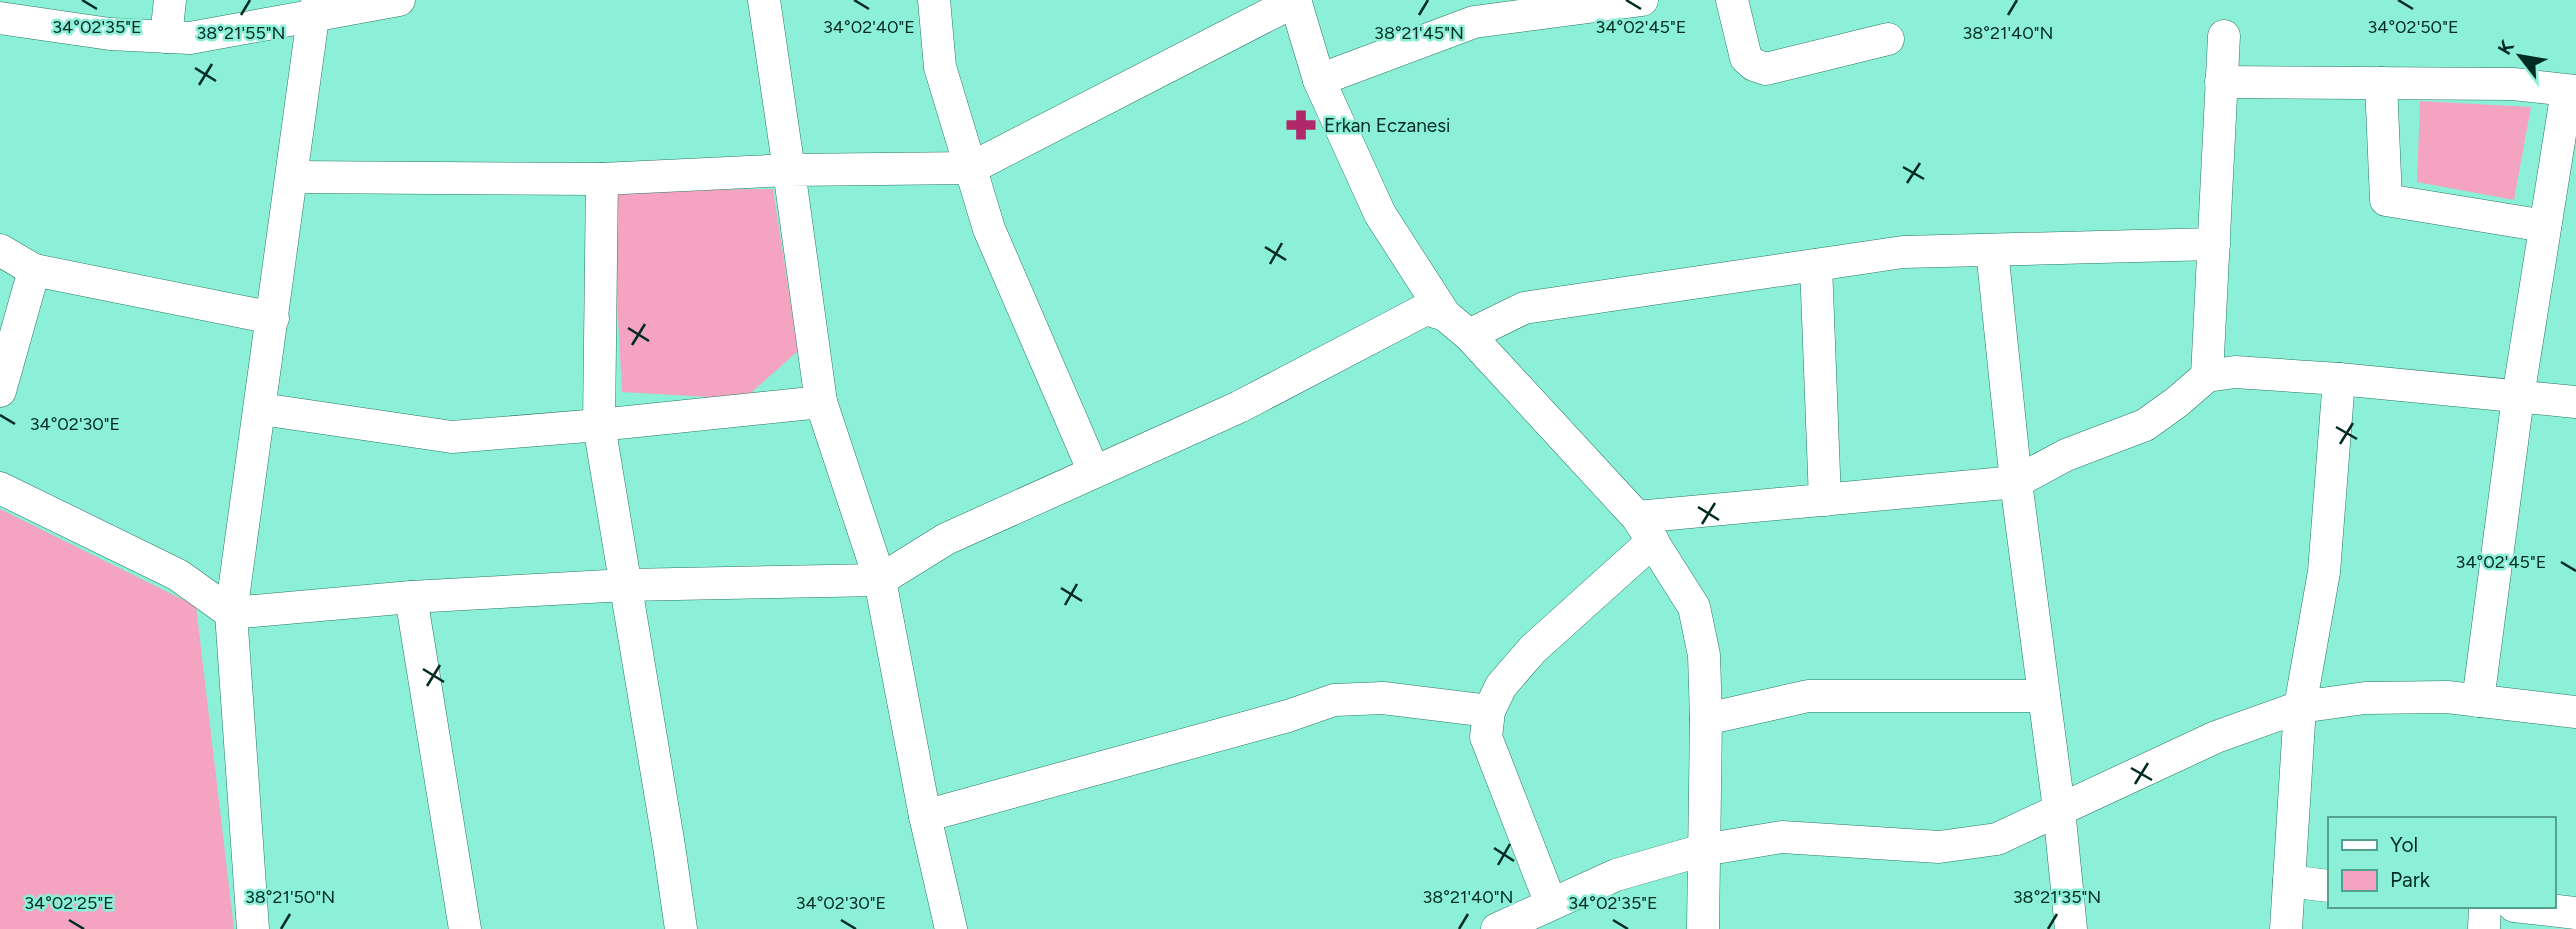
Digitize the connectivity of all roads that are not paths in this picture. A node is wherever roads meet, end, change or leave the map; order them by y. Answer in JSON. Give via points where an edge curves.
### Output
{"nodes":[{"id":1,"x":170,"y":0,"type":"edge"},
{"id":2,"x":398,"y":0,"type":"edge"},
{"id":3,"x":764,"y":0,"type":"edge"},
{"id":4,"x":934,"y":0,"type":"edge"},
{"id":5,"x":1642,"y":0,"type":"edge"},
{"id":6,"x":1732,"y":0,"type":"edge"},
{"id":7,"x":1295,"y":1,"type":"edge"},
{"id":8,"x":315,"y":8,"type":"edge"},
{"id":9,"x":1473,"y":11,"type":"edge"},
{"id":10,"x":0,"y":18,"type":"edge"},
{"id":11,"x":2224,"y":36,"type":"dead end"},
{"id":12,"x":166,"y":37,"type":"junction"},
{"id":13,"x":1888,"y":39,"type":"dead end"},
{"id":14,"x":1319,"y":80,"type":"junction"},
{"id":15,"x":2221,"y":82,"type":"junction"},
{"id":16,"x":2381,"y":83,"type":"junction"},
{"id":17,"x":2571,"y":91,"type":"edge"},
{"id":18,"x":971,"y":168,"type":"junction"},
{"id":19,"x":789,"y":170,"type":"junction"},
{"id":20,"x":292,"y":177,"type":"junction"},
{"id":21,"x":602,"y":179,"type":"junction"},
{"id":22,"x":2545,"y":226,"type":"junction"},
{"id":23,"x":2214,"y":244,"type":"junction"},
{"id":24,"x":0,"y":250,"type":"edge"},
{"id":25,"x":1992,"y":250,"type":"junction"},
{"id":26,"x":1816,"y":265,"type":"junction"},
{"id":27,"x":34,"y":270,"type":"junction"},
{"id":28,"x":1445,"y":314,"type":"junction"},
{"id":29,"x":273,"y":318,"type":"junction"},
{"id":30,"x":1469,"y":335,"type":"junction"},
{"id":31,"x":2207,"y":376,"type":"junction"},
{"id":32,"x":2339,"y":379,"type":"junction"},
{"id":33,"x":0,"y":391,"type":"edge"},
{"id":34,"x":2518,"y":397,"type":"junction"},
{"id":35,"x":821,"y":402,"type":"junction"},
{"id":36,"x":2576,"y":402,"type":"edge"},
{"id":37,"x":261,"y":409,"type":"junction"},
{"id":38,"x":599,"y":425,"type":"junction"},
{"id":39,"x":1094,"y":472,"type":"junction"},
{"id":40,"x":2016,"y":482,"type":"junction"},
{"id":41,"x":0,"y":488,"type":"edge"},
{"id":42,"x":1825,"y":500,"type":"junction"},
{"id":43,"x":1645,"y":529,"type":"junction"},
{"id":44,"x":880,"y":580,"type":"junction"},
{"id":45,"x":626,"y":585,"type":"junction"},
{"id":46,"x":411,"y":597,"type":"junction"},
{"id":47,"x":231,"y":613,"type":"junction"},
{"id":48,"x":2045,"y":696,"type":"junction"},
{"id":49,"x":2478,"y":701,"type":"junction"},
{"id":50,"x":2300,"y":707,"type":"junction"},
{"id":51,"x":1489,"y":711,"type":"junction"},
{"id":52,"x":2576,"y":712,"type":"edge"},
{"id":53,"x":1706,"y":719,"type":"junction"},
{"id":54,"x":2059,"y":809,"type":"junction"},
{"id":55,"x":925,"y":816,"type":"junction"},
{"id":56,"x":1703,"y":850,"type":"junction"},
{"id":57,"x":2289,"y":881,"type":"junction"},
{"id":58,"x":2328,"y":886,"type":"edge"},
{"id":59,"x":1551,"y":904,"type":"junction"},
{"id":60,"x":2485,"y":908,"type":"edge"},
{"id":61,"x":2532,"y":908,"type":"edge"},
{"id":62,"x":2576,"y":913,"type":"edge"},
{"id":63,"x":1511,"y":926,"type":"edge"},
{"id":64,"x":253,"y":929,"type":"edge"},
{"id":65,"x":465,"y":929,"type":"edge"},
{"id":66,"x":681,"y":929,"type":"edge"},
{"id":67,"x":951,"y":929,"type":"edge"},
{"id":68,"x":1703,"y":929,"type":"edge"},
{"id":69,"x":2071,"y":929,"type":"edge"},
{"id":70,"x":2286,"y":929,"type":"edge"},
{"id":71,"x":2484,"y":929,"type":"edge"}],
"edges":[{"from":1,"to":12,"type":"street"},
{"from":2,"to":8,"type":"street"},
{"from":3,"to":19,"type":"street"},
{"from":4,"to":18,"type":"street","via":[[940,67]]},
{"from":5,"to":9,"type":"street"},
{"from":6,"to":13,"type":"street","via":[[1746,58],[1760,67]]},
{"from":7,"to":14,"type":"street"},
{"from":7,"to":18,"type":"street"},
{"from":8,"to":12,"type":"street","via":[[190,38]]},
{"from":8,"to":20,"type":"street"},
{"from":9,"to":14,"type":"street"},
{"from":10,"to":12,"type":"street"},
{"from":11,"to":15,"type":"street"},
{"from":14,"to":28,"type":"street","via":[[1380,214]]},
{"from":15,"to":16,"type":"street"},
{"from":15,"to":23,"type":"street"},
{"from":16,"to":17,"type":"street","via":[[2513,84]]},
{"from":16,"to":22,"type":"street","via":[[2386,200]]},
{"from":17,"to":22,"type":"street"},
{"from":18,"to":19,"type":"street"},
{"from":18,"to":39,"type":"street","via":[[989,229]]},
{"from":19,"to":21,"type":"street"},
{"from":19,"to":35,"type":"street"},
{"from":20,"to":21,"type":"street"},
{"from":20,"to":29,"type":"street"},
{"from":21,"to":38,"type":"street"},
{"from":22,"to":34,"type":"street"},
{"from":23,"to":25,"type":"street"},
{"from":23,"to":31,"type":"street"},
{"from":24,"to":27,"type":"street"},
{"from":25,"to":26,"type":"street","via":[[1903,252]]},
{"from":25,"to":40,"type":"street"},
{"from":26,"to":30,"type":"street","via":[[1524,308]]},
{"from":26,"to":42,"type":"street"},
{"from":27,"to":29,"type":"street"},
{"from":27,"to":33,"type":"street"},
{"from":28,"to":30,"type":"street"},
{"from":28,"to":39,"type":"street","via":[[1426,309],[1239,407]]},
{"from":29,"to":37,"type":"street"},
{"from":30,"to":43,"type":"street"},
{"from":31,"to":32,"type":"street","via":[[2235,372]]},
{"from":31,"to":40,"type":"street","via":[[2145,425],[2066,455]]},
{"from":32,"to":34,"type":"street"},
{"from":32,"to":50,"type":"street","via":[[2324,572]]},
{"from":34,"to":36,"type":"street"},
{"from":34,"to":49,"type":"street"},
{"from":35,"to":38,"type":"street"},
{"from":35,"to":44,"type":"street"},
{"from":37,"to":38,"type":"street","via":[[452,437]]},
{"from":37,"to":47,"type":"street"},
{"from":38,"to":45,"type":"street"},
{"from":39,"to":44,"type":"street","via":[[946,539]]},
{"from":40,"to":42,"type":"street"},
{"from":40,"to":48,"type":"street"},
{"from":41,"to":47,"type":"street","via":[[178,575]]},
{"from":42,"to":43,"type":"street"},
{"from":43,"to":51,"type":"street","via":[[1501,686]]},
{"from":43,"to":53,"type":"street","via":[[1694,607],[1704,655]]},
{"from":44,"to":45,"type":"street"},
{"from":44,"to":55,"type":"street"},
{"from":45,"to":46,"type":"street"},
{"from":45,"to":66,"type":"street"},
{"from":46,"to":47,"type":"street"},
{"from":46,"to":65,"type":"street"},
{"from":47,"to":64,"type":"street"},
{"from":48,"to":53,"type":"street","via":[[1808,696]]},
{"from":48,"to":54,"type":"street"},
{"from":49,"to":50,"type":"street","via":[[2365,698]]},
{"from":49,"to":52,"type":"street"},
{"from":50,"to":54,"type":"street","via":[[2216,737]]},
{"from":50,"to":57,"type":"street"},
{"from":51,"to":55,"type":"street","via":[[1383,698],[1334,700]]},
{"from":51,"to":59,"type":"street","via":[[1486,737]]},
{"from":53,"to":56,"type":"street"},
{"from":54,"to":56,"type":"street","via":[[1997,839],[1939,847],[1782,837]]},
{"from":54,"to":69,"type":"street"},
{"from":55,"to":67,"type":"street"},
{"from":56,"to":59,"type":"street","via":[[1616,874]]},
{"from":56,"to":68,"type":"street"},
{"from":57,"to":58,"type":"street"},
{"from":57,"to":70,"type":"street"},
{"from":59,"to":63,"type":"street"},
{"from":60,"to":71,"type":"street"},
{"from":61,"to":62,"type":"street"}]}
